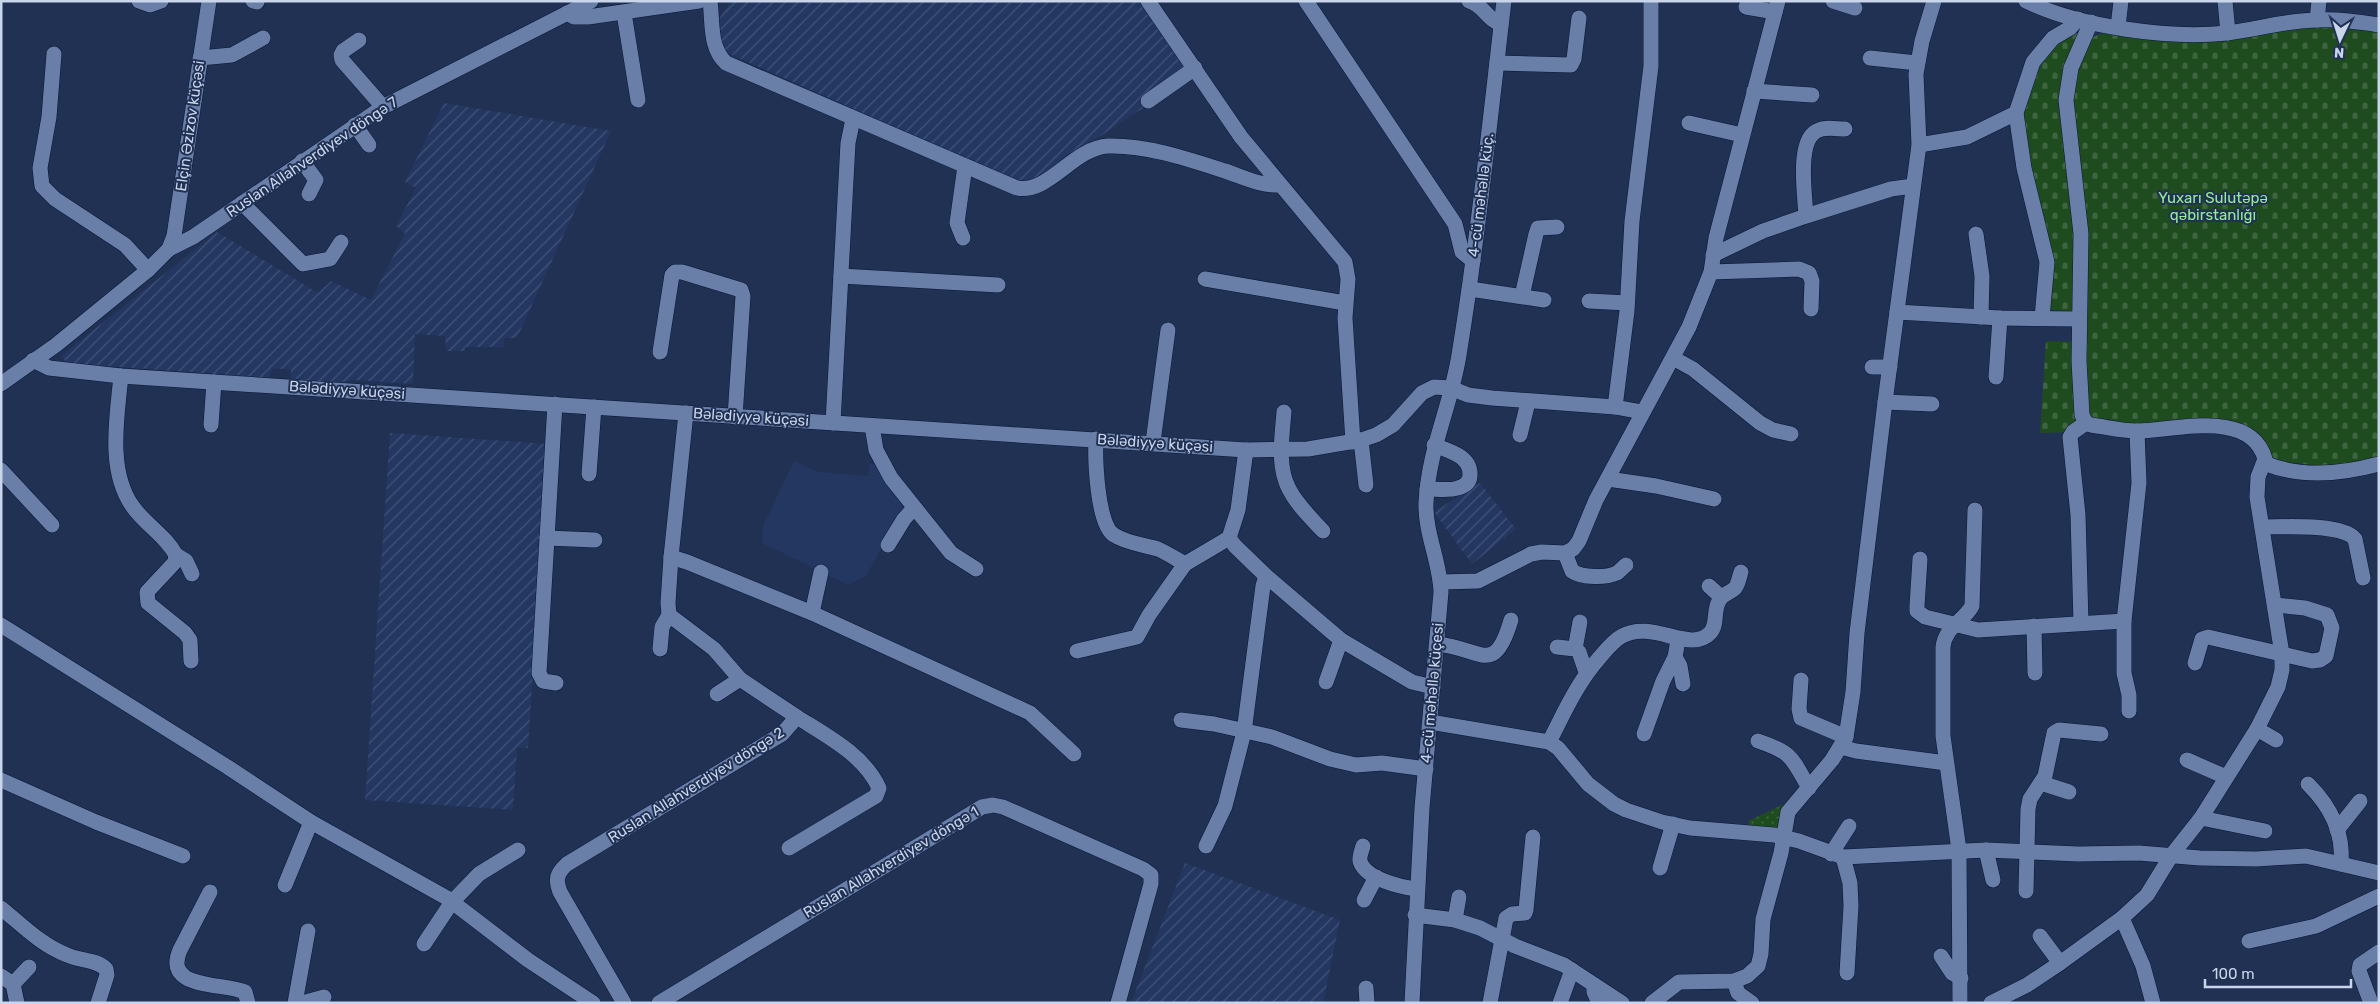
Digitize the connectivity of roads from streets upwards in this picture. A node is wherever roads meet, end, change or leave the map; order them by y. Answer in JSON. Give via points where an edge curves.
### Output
{"nodes":[{"id":1,"x":138,"y":1,"type":"edge"},
{"id":2,"x":161,"y":1,"type":"edge"},
{"id":3,"x":208,"y":1,"type":"edge"},
{"id":4,"x":592,"y":1,"type":"edge"},
{"id":5,"x":699,"y":1,"type":"edge"},
{"id":6,"x":710,"y":1,"type":"edge"},
{"id":7,"x":1148,"y":1,"type":"edge"},
{"id":8,"x":1306,"y":1,"type":"edge"},
{"id":9,"x":1469,"y":1,"type":"edge"},
{"id":10,"x":1504,"y":1,"type":"edge"},
{"id":11,"x":1650,"y":1,"type":"edge"},
{"id":12,"x":1833,"y":1,"type":"edge"},
{"id":13,"x":1934,"y":1,"type":"edge"},
{"id":14,"x":2026,"y":1,"type":"edge"},
{"id":15,"x":2121,"y":1,"type":"edge"},
{"id":16,"x":2225,"y":1,"type":"edge"},
{"id":17,"x":2319,"y":1,"type":"edge"},
{"id":18,"x":2045,"y":5,"type":"edge"},
{"id":19,"x":1746,"y":7,"type":"dead end"},
{"id":20,"x":1776,"y":7,"type":"edge"},
{"id":21,"x":1855,"y":8,"type":"dead end"},
{"id":22,"x":567,"y":13,"type":"junction"},
{"id":23,"x":624,"y":13,"type":"junction"},
{"id":24,"x":1579,"y":18,"type":"dead end"},
{"id":25,"x":2084,"y":20,"type":"junction"},
{"id":26,"x":2317,"y":20,"type":"junction"},
{"id":27,"x":1501,"y":24,"type":"junction"},
{"id":28,"x":2379,"y":25,"type":"edge"},
{"id":29,"x":2118,"y":27,"type":"junction"},
{"id":30,"x":2228,"y":33,"type":"junction"},
{"id":31,"x":263,"y":38,"type":"dead end"},
{"id":32,"x":359,"y":40,"type":"dead end"},
{"id":33,"x":54,"y":54,"type":"dead end"},
{"id":34,"x":200,"y":58,"type":"junction"},
{"id":35,"x":1870,"y":58,"type":"dead end"},
{"id":36,"x":1497,"y":63,"type":"junction"},
{"id":37,"x":1918,"y":63,"type":"junction"},
{"id":38,"x":1195,"y":68,"type":"junction"},
{"id":39,"x":1754,"y":91,"type":"junction"},
{"id":40,"x":1812,"y":95,"type":"dead end"},
{"id":41,"x":638,"y":100,"type":"dead end"},
{"id":42,"x":1148,"y":102,"type":"dead end"},
{"id":43,"x":383,"y":107,"type":"junction"},
{"id":44,"x":2016,"y":113,"type":"junction"},
{"id":45,"x":853,"y":119,"type":"junction"},
{"id":46,"x":1688,"y":123,"type":"dead end"},
{"id":47,"x":355,"y":125,"type":"junction"},
{"id":48,"x":1845,"y":129,"type":"dead end"},
{"id":49,"x":1742,"y":135,"type":"junction"},
{"id":50,"x":1919,"y":145,"type":"junction"},
{"id":51,"x":370,"y":146,"type":"dead end"},
{"id":52,"x":302,"y":160,"type":"junction"},
{"id":53,"x":964,"y":166,"type":"junction"},
{"id":54,"x":1280,"y":185,"type":"junction"},
{"id":55,"x":1913,"y":186,"type":"junction"},
{"id":56,"x":309,"y":194,"type":"dead end"},
{"id":57,"x":242,"y":203,"type":"junction"},
{"id":58,"x":1806,"y":216,"type":"junction"},
{"id":59,"x":1557,"y":227,"type":"dead end"},
{"id":60,"x":1976,"y":234,"type":"dead end"},
{"id":61,"x":963,"y":238,"type":"dead end"},
{"id":62,"x":341,"y":242,"type":"dead end"},
{"id":63,"x":169,"y":249,"type":"junction"},
{"id":64,"x":1714,"y":255,"type":"junction"},
{"id":65,"x":1473,"y":261,"type":"junction"},
{"id":66,"x":148,"y":270,"type":"junction"},
{"id":67,"x":1711,"y":272,"type":"junction"},
{"id":68,"x":841,"y":276,"type":"junction"},
{"id":69,"x":1205,"y":280,"type":"dead end"},
{"id":70,"x":998,"y":285,"type":"dead end"},
{"id":71,"x":1470,"y":289,"type":"junction"},
{"id":72,"x":1522,"y":296,"type":"junction"},
{"id":73,"x":1544,"y":300,"type":"dead end"},
{"id":74,"x":1589,"y":301,"type":"dead end"},
{"id":75,"x":1345,"y":303,"type":"junction"},
{"id":76,"x":1627,"y":303,"type":"junction"},
{"id":77,"x":1811,"y":309,"type":"dead end"},
{"id":78,"x":1897,"y":312,"type":"junction"},
{"id":79,"x":1981,"y":317,"type":"junction"},
{"id":80,"x":2000,"y":318,"type":"junction"},
{"id":81,"x":2042,"y":318,"type":"junction"},
{"id":82,"x":2080,"y":320,"type":"junction"},
{"id":83,"x":1168,"y":330,"type":"dead end"},
{"id":84,"x":660,"y":352,"type":"dead end"},
{"id":85,"x":1673,"y":358,"type":"junction"},
{"id":86,"x":33,"y":360,"type":"junction"},
{"id":87,"x":1872,"y":367,"type":"dead end"},
{"id":88,"x":1890,"y":367,"type":"junction"},
{"id":89,"x":121,"y":376,"type":"junction"},
{"id":90,"x":1996,"y":377,"type":"dead end"},
{"id":91,"x":214,"y":382,"type":"junction"},
{"id":92,"x":1,"y":384,"type":"edge"},
{"id":93,"x":1451,"y":388,"type":"junction"},
{"id":94,"x":1528,"y":402,"type":"junction"},
{"id":95,"x":1885,"y":402,"type":"junction"},
{"id":96,"x":555,"y":404,"type":"junction"},
{"id":97,"x":1932,"y":404,"type":"dead end"},
{"id":98,"x":594,"y":407,"type":"junction"},
{"id":99,"x":1615,"y":407,"type":"junction"},
{"id":100,"x":1284,"y":412,"type":"dead end"},
{"id":101,"x":1642,"y":412,"type":"junction"},
{"id":102,"x":686,"y":413,"type":"junction"},
{"id":103,"x":735,"y":416,"type":"junction"},
{"id":104,"x":833,"y":423,"type":"junction"},
{"id":105,"x":2086,"y":423,"type":"junction"},
{"id":106,"x":211,"y":425,"type":"dead end"},
{"id":107,"x":872,"y":426,"type":"junction"},
{"id":108,"x":2137,"y":431,"type":"junction"},
{"id":109,"x":1791,"y":434,"type":"dead end"},
{"id":110,"x":1520,"y":435,"type":"dead end"},
{"id":111,"x":1096,"y":439,"type":"junction"},
{"id":112,"x":1357,"y":440,"type":"junction"},
{"id":113,"x":1153,"y":442,"type":"junction"},
{"id":114,"x":1434,"y":445,"type":"junction"},
{"id":115,"x":1246,"y":450,"type":"junction"},
{"id":116,"x":1281,"y":450,"type":"junction"},
{"id":117,"x":2264,"y":463,"type":"junction"},
{"id":118,"x":2379,"y":464,"type":"edge"},
{"id":119,"x":1,"y":470,"type":"edge"},
{"id":120,"x":589,"y":474,"type":"dead end"},
{"id":121,"x":1608,"y":479,"type":"junction"},
{"id":122,"x":1366,"y":485,"type":"dead end"},
{"id":123,"x":1427,"y":490,"type":"junction"},
{"id":124,"x":1714,"y":499,"type":"dead end"},
{"id":125,"x":914,"y":508,"type":"junction"},
{"id":126,"x":1975,"y":510,"type":"dead end"},
{"id":127,"x":52,"y":525,"type":"dead end"},
{"id":128,"x":2262,"y":527,"type":"junction"},
{"id":129,"x":1323,"y":532,"type":"dead end"},
{"id":130,"x":547,"y":538,"type":"junction"},
{"id":131,"x":1229,"y":538,"type":"junction"},
{"id":132,"x":596,"y":540,"type":"dead end"},
{"id":133,"x":888,"y":545,"type":"dead end"},
{"id":134,"x":1565,"y":553,"type":"junction"},
{"id":135,"x":176,"y":555,"type":"junction"},
{"id":136,"x":670,"y":557,"type":"junction"},
{"id":137,"x":1920,"y":559,"type":"dead end"},
{"id":138,"x":1185,"y":564,"type":"junction"},
{"id":139,"x":1626,"y":565,"type":"dead end"},
{"id":140,"x":976,"y":569,"type":"dead end"},
{"id":141,"x":822,"y":572,"type":"dead end"},
{"id":142,"x":1741,"y":572,"type":"dead end"},
{"id":143,"x":192,"y":574,"type":"dead end"},
{"id":144,"x":1266,"y":576,"type":"junction"},
{"id":145,"x":2363,"y":578,"type":"dead end"},
{"id":146,"x":1441,"y":582,"type":"junction"},
{"id":147,"x":1709,"y":586,"type":"dead end"},
{"id":148,"x":1721,"y":597,"type":"junction"},
{"id":149,"x":2275,"y":605,"type":"junction"},
{"id":150,"x":812,"y":613,"type":"junction"},
{"id":151,"x":669,"y":615,"type":"junction"},
{"id":152,"x":1511,"y":620,"type":"dead end"},
{"id":153,"x":1580,"y":622,"type":"dead end"},
{"id":154,"x":2124,"y":622,"type":"junction"},
{"id":155,"x":2081,"y":623,"type":"junction"},
{"id":156,"x":1,"y":624,"type":"edge"},
{"id":157,"x":1954,"y":625,"type":"junction"},
{"id":158,"x":2034,"y":626,"type":"junction"},
{"id":159,"x":1341,"y":640,"type":"junction"},
{"id":160,"x":1678,"y":640,"type":"junction"},
{"id":161,"x":1437,"y":644,"type":"junction"},
{"id":162,"x":1557,"y":647,"type":"dead end"},
{"id":163,"x":660,"y":649,"type":"dead end"},
{"id":164,"x":1576,"y":649,"type":"junction"},
{"id":165,"x":1077,"y":651,"type":"dead end"},
{"id":166,"x":2282,"y":654,"type":"junction"},
{"id":167,"x":1675,"y":657,"type":"junction"},
{"id":168,"x":191,"y":661,"type":"dead end"},
{"id":169,"x":2195,"y":663,"type":"dead end"},
{"id":170,"x":1586,"y":672,"type":"junction"},
{"id":171,"x":2035,"y":673,"type":"dead end"},
{"id":172,"x":740,"y":679,"type":"junction"},
{"id":173,"x":1801,"y":680,"type":"dead end"},
{"id":174,"x":1326,"y":682,"type":"dead end"},
{"id":175,"x":556,"y":683,"type":"dead end"},
{"id":176,"x":1683,"y":684,"type":"dead end"},
{"id":177,"x":1433,"y":687,"type":"junction"},
{"id":178,"x":717,"y":694,"type":"dead end"},
{"id":179,"x":2129,"y":711,"type":"dead end"},
{"id":180,"x":798,"y":718,"type":"junction"},
{"id":181,"x":1181,"y":720,"type":"dead end"},
{"id":182,"x":1430,"y":722,"type":"junction"},
{"id":183,"x":2257,"y":729,"type":"junction"},
{"id":184,"x":1244,"y":732,"type":"junction"},
{"id":185,"x":1644,"y":734,"type":"dead end"},
{"id":186,"x":2101,"y":734,"type":"dead end"},
{"id":187,"x":2276,"y":740,"type":"dead end"},
{"id":188,"x":1758,"y":741,"type":"dead end"},
{"id":189,"x":1550,"y":742,"type":"junction"},
{"id":190,"x":1844,"y":742,"type":"junction"},
{"id":191,"x":1074,"y":754,"type":"dead end"},
{"id":192,"x":2187,"y":760,"type":"dead end"},
{"id":193,"x":1946,"y":763,"type":"junction"},
{"id":194,"x":1426,"y":768,"type":"junction"},
{"id":195,"x":2226,"y":777,"type":"junction"},
{"id":196,"x":1,"y":780,"type":"edge"},
{"id":197,"x":2041,"y":783,"type":"junction"},
{"id":198,"x":2308,"y":784,"type":"dead end"},
{"id":199,"x":1809,"y":788,"type":"junction"},
{"id":200,"x":2069,"y":792,"type":"dead end"},
{"id":201,"x":2360,"y":801,"type":"dead end"},
{"id":202,"x":2201,"y":818,"type":"junction"},
{"id":203,"x":311,"y":822,"type":"junction"},
{"id":204,"x":1672,"y":824,"type":"junction"},
{"id":205,"x":1850,"y":826,"type":"dead end"},
{"id":206,"x":2337,"y":830,"type":"junction"},
{"id":207,"x":2265,"y":831,"type":"dead end"},
{"id":208,"x":1533,"y":837,"type":"dead end"},
{"id":209,"x":1784,"y":837,"type":"junction"},
{"id":210,"x":1206,"y":846,"type":"dead end"},
{"id":211,"x":1363,"y":846,"type":"dead end"},
{"id":212,"x":789,"y":848,"type":"dead end"},
{"id":213,"x":518,"y":850,"type":"dead end"},
{"id":214,"x":1959,"y":850,"type":"junction"},
{"id":215,"x":1986,"y":850,"type":"junction"},
{"id":216,"x":2025,"y":850,"type":"junction"},
{"id":217,"x":1837,"y":855,"type":"junction"},
{"id":218,"x":183,"y":856,"type":"dead end"},
{"id":219,"x":2171,"y":856,"type":"junction"},
{"id":220,"x":2341,"y":864,"type":"junction"},
{"id":221,"x":1660,"y":868,"type":"dead end"},
{"id":222,"x":2379,"y":873,"type":"edge"},
{"id":223,"x":1376,"y":877,"type":"junction"},
{"id":224,"x":1993,"y":880,"type":"dead end"},
{"id":225,"x":285,"y":884,"type":"dead end"},
{"id":226,"x":1416,"y":889,"type":"junction"},
{"id":227,"x":2026,"y":891,"type":"dead end"},
{"id":228,"x":210,"y":892,"type":"dead end"},
{"id":229,"x":2379,"y":896,"type":"edge"},
{"id":230,"x":1459,"y":897,"type":"dead end"},
{"id":231,"x":1364,"y":900,"type":"dead end"},
{"id":232,"x":452,"y":902,"type":"junction"},
{"id":233,"x":1,"y":908,"type":"edge"},
{"id":234,"x":1415,"y":915,"type":"junction"},
{"id":235,"x":2122,"y":918,"type":"junction"},
{"id":236,"x":1455,"y":920,"type":"junction"},
{"id":237,"x":308,"y":931,"type":"dead end"},
{"id":238,"x":2040,"y":936,"type":"dead end"},
{"id":239,"x":1501,"y":939,"type":"junction"},
{"id":240,"x":2249,"y":941,"type":"dead end"},
{"id":241,"x":424,"y":944,"type":"dead end"},
{"id":242,"x":2379,"y":952,"type":"edge"},
{"id":243,"x":1941,"y":956,"type":"dead end"},
{"id":244,"x":2060,"y":963,"type":"junction"},
{"id":245,"x":29,"y":967,"type":"dead end"},
{"id":246,"x":1572,"y":970,"type":"junction"},
{"id":247,"x":1847,"y":973,"type":"dead end"},
{"id":248,"x":1961,"y":978,"type":"junction"},
{"id":249,"x":7,"y":980,"type":"edge"},
{"id":250,"x":1734,"y":981,"type":"junction"},
{"id":251,"x":1594,"y":985,"type":"junction"},
{"id":252,"x":324,"y":997,"type":"dead end"},
{"id":253,"x":17,"y":1003,"type":"edge"},
{"id":254,"x":98,"y":1003,"type":"edge"},
{"id":255,"x":248,"y":1003,"type":"edge"},
{"id":256,"x":294,"y":1003,"type":"edge"},
{"id":257,"x":302,"y":1003,"type":"edge"},
{"id":258,"x":593,"y":1003,"type":"edge"},
{"id":259,"x":624,"y":1003,"type":"edge"},
{"id":260,"x":659,"y":1003,"type":"edge"},
{"id":261,"x":1118,"y":1003,"type":"edge"},
{"id":262,"x":1412,"y":1003,"type":"edge"},
{"id":263,"x":1490,"y":1003,"type":"edge"},
{"id":264,"x":1560,"y":1003,"type":"edge"},
{"id":265,"x":1599,"y":1003,"type":"edge"},
{"id":266,"x":1622,"y":1003,"type":"edge"},
{"id":267,"x":1652,"y":1003,"type":"edge"},
{"id":268,"x":1752,"y":1003,"type":"edge"},
{"id":269,"x":1960,"y":1003,"type":"edge"},
{"id":270,"x":1991,"y":1003,"type":"edge"},
{"id":271,"x":2153,"y":1003,"type":"edge"},
{"id":272,"x":2371,"y":1003,"type":"edge"}],
"edges":[{"from":1,"to":2,"type":"street","via":[[150,5]]},
{"from":3,"to":34,"type":"street","name":"Elçin Əzizov küçəsi"},
{"from":4,"to":22,"type":"street","name":"Ruslan Allahverdiyev döngə 7"},
{"from":5,"to":23,"type":"street"},
{"from":6,"to":45,"type":"street","via":[[714,46],[726,63]]},
{"from":7,"to":38,"type":"street"},
{"from":8,"to":65,"type":"street","via":[[1455,224],[1462,252]]},
{"from":9,"to":27,"type":"street","via":[[1477,3],[1489,17]]},
{"from":10,"to":27,"type":"street","name":"4-cü məhəllə küç."},
{"from":11,"to":76,"type":"street","via":[[1652,66],[1632,221]]},
{"from":12,"to":21,"type":"street"},
{"from":13,"to":37,"type":"street"},
{"from":14,"to":18,"type":"street"},
{"from":15,"to":29,"type":"street"},
{"from":16,"to":30,"type":"street"},
{"from":17,"to":26,"type":"street"},
{"from":18,"to":25,"type":"street"},
{"from":19,"to":20,"type":"street"},
{"from":20,"to":39,"type":"street"},
{"from":22,"to":23,"type":"street","via":[[581,17]]},
{"from":22,"to":43,"type":"street","name":"Ruslan Allahverdiyev döngə 7"},
{"from":23,"to":41,"type":"street"},
{"from":24,"to":36,"type":"street","via":[[1571,65]]},
{"from":25,"to":29,"type":"street"},
{"from":25,"to":44,"type":"street","via":[[2053,38],[2033,62]]},
{"from":25,"to":82,"type":"street","via":[[2066,100],[2081,234]]},
{"from":26,"to":28,"type":"street"},
{"from":26,"to":30,"type":"street"},
{"from":27,"to":36,"type":"street","name":"4-cü məhəllə küç."},
{"from":29,"to":30,"type":"street","via":[[2191,35]]},
{"from":31,"to":34,"type":"street","via":[[232,54]]},
{"from":32,"to":43,"type":"street","via":[[342,51],[342,60]]},
{"from":33,"to":66,"type":"street","via":[[49,117],[40,168],[42,186],[55,199],[125,245]]},
{"from":34,"to":63,"type":"street","name":"Elçin Əzizov küçəsi","via":[[174,236]]},
{"from":35,"to":37,"type":"street"},
{"from":36,"to":65,"type":"street","name":"4-cü məhəllə küç."},
{"from":37,"to":50,"type":"street","via":[[1915,91]]},
{"from":38,"to":42,"type":"street"},
{"from":38,"to":54,"type":"street","via":[[1241,137]]},
{"from":39,"to":40,"type":"street"},
{"from":39,"to":49,"type":"street"},
{"from":43,"to":47,"type":"street","name":"Ruslan Allahverdiyev döngə 7"},
{"from":44,"to":50,"type":"street","via":[[1967,137]]},
{"from":44,"to":81,"type":"street","via":[[2024,168],[2047,262]]},
{"from":45,"to":53,"type":"street"},
{"from":45,"to":68,"type":"street","via":[[848,143]]},
{"from":46,"to":49,"type":"street"},
{"from":47,"to":51,"type":"street"},
{"from":47,"to":52,"type":"street","name":"Ruslan Allahverdiyev döngə 7"},
{"from":48,"to":58,"type":"street","via":[[1821,128],[1813,132],[1807,142],[1804,155]]},
{"from":49,"to":64,"type":"street"},
{"from":50,"to":55,"type":"street"},
{"from":52,"to":56,"type":"street","via":[[316,180]]},
{"from":52,"to":57,"type":"street","name":"Ruslan Allahverdiyev döngə 7"},
{"from":53,"to":54,"type":"street","via":[[1017,188],[1032,188],[1083,153],[1095,148],[1123,147],[1193,161],[1263,184]]},
{"from":53,"to":61,"type":"street","via":[[957,223]]},
{"from":54,"to":75,"type":"street","via":[[1345,262],[1348,269]]},
{"from":55,"to":58,"type":"street","via":[[1891,189]]},
{"from":55,"to":78,"type":"street"},
{"from":57,"to":62,"type":"street","via":[[303,264],[330,259]]},
{"from":57,"to":63,"type":"street","name":"Ruslan Allahverdiyev döngə 7","via":[[193,237]]},
{"from":58,"to":64,"type":"street","via":[[1763,231]]},
{"from":59,"to":72,"type":"street","via":[[1538,228]]},
{"from":60,"to":79,"type":"street","via":[[1982,276]]},
{"from":63,"to":66,"type":"street"},
{"from":64,"to":67,"type":"street"},
{"from":65,"to":71,"type":"street","name":"4-cü məhəllə küç."},
{"from":66,"to":86,"type":"street"},
{"from":67,"to":77,"type":"street","via":[[1799,270],[1809,273],[1812,281]]},
{"from":67,"to":85,"type":"street"},
{"from":68,"to":70,"type":"street"},
{"from":68,"to":104,"type":"street"},
{"from":69,"to":75,"type":"street"},
{"from":71,"to":72,"type":"street"},
{"from":71,"to":93,"type":"street","name":"4-cü məhəllə küç."},
{"from":72,"to":73,"type":"street"},
{"from":74,"to":76,"type":"street"},
{"from":75,"to":112,"type":"street"},
{"from":76,"to":99,"type":"street"},
{"from":78,"to":79,"type":"street"},
{"from":78,"to":88,"type":"street"},
{"from":79,"to":80,"type":"street"},
{"from":80,"to":81,"type":"street"},
{"from":80,"to":90,"type":"street"},
{"from":81,"to":82,"type":"street"},
{"from":82,"to":105,"type":"street","via":[[2082,415]]},
{"from":83,"to":113,"type":"street"},
{"from":84,"to":103,"type":"street","via":[[675,272],[741,290]]},
{"from":85,"to":101,"type":"street"},
{"from":85,"to":109,"type":"street","via":[[1693,369],[1760,423]]},
{"from":86,"to":89,"type":"street","name":"Bələdiyyə küçəsi","via":[[56,370]]},
{"from":86,"to":92,"type":"street"},
{"from":87,"to":88,"type":"street"},
{"from":88,"to":95,"type":"street"},
{"from":89,"to":91,"type":"street","name":"Bələdiyyə küçəsi"},
{"from":89,"to":135,"type":"street","via":[[117,426],[120,482],[134,509]]},
{"from":91,"to":96,"type":"street","name":"Bələdiyyə küçəsi"},
{"from":91,"to":106,"type":"street"},
{"from":93,"to":94,"type":"street","via":[[1468,395]]},
{"from":93,"to":112,"type":"street","name":"Bələdiyyə küçəsi","via":[[1429,388],[1393,425]]},
{"from":93,"to":114,"type":"street","name":"4-cü məhəllə küçesi"},
{"from":94,"to":99,"type":"street"},
{"from":94,"to":110,"type":"street"},
{"from":95,"to":97,"type":"street"},
{"from":95,"to":190,"type":"street","via":[[1853,692]]},
{"from":96,"to":98,"type":"street","name":"Bələdiyyə küçəsi"},
{"from":96,"to":130,"type":"street"},
{"from":98,"to":102,"type":"street","name":"Bələdiyyə küçəsi"},
{"from":98,"to":120,"type":"street"},
{"from":99,"to":101,"type":"street"},
{"from":100,"to":116,"type":"street"},
{"from":101,"to":121,"type":"street"},
{"from":102,"to":103,"type":"street","name":"Bələdiyyə küçəsi"},
{"from":102,"to":136,"type":"street"},
{"from":103,"to":104,"type":"street","name":"Bələdiyyə küçəsi"},
{"from":104,"to":107,"type":"street","name":"Bələdiyyə küçəsi"},
{"from":105,"to":108,"type":"street"},
{"from":105,"to":155,"type":"street","via":[[2070,437],[2078,515]]},
{"from":107,"to":111,"type":"street","name":"Bələdiyyə küçəsi"},
{"from":107,"to":125,"type":"street","via":[[873,442],[881,463]]},
{"from":108,"to":117,"type":"street","via":[[2191,425],[2229,428],[2256,442],[2263,452]]},
{"from":108,"to":154,"type":"street","via":[[2139,483]]},
{"from":111,"to":113,"type":"street","name":"Bələdiyyə küçəsi"},
{"from":111,"to":138,"type":"street","via":[[1103,512],[1109,532],[1160,550]]},
{"from":112,"to":116,"type":"street","name":"Bələdiyyə küçəsi","via":[[1308,449]]},
{"from":112,"to":122,"type":"street"},
{"from":113,"to":115,"type":"street","name":"Bələdiyyə küçəsi"},
{"from":114,"to":123,"type":"street","name":"4-cü məhəllə küçesi"},
{"from":114,"to":123,"type":"street","via":[[1468,462],[1470,480],[1457,489]]},
{"from":115,"to":116,"type":"street","name":"Bələdiyyə küçəsi"},
{"from":115,"to":131,"type":"street","via":[[1238,510]]},
{"from":116,"to":129,"type":"street","via":[[1288,488]]},
{"from":117,"to":118,"type":"street","via":[[2318,473]]},
{"from":117,"to":128,"type":"street","via":[[2257,486]]},
{"from":119,"to":127,"type":"street"},
{"from":121,"to":124,"type":"street"},
{"from":121,"to":134,"type":"street","via":[[1579,541]]},
{"from":123,"to":146,"type":"street","name":"4-cü məhəllə küçesi","via":[[1428,521]]},
{"from":125,"to":133,"type":"street"},
{"from":125,"to":140,"type":"street","via":[[951,553]]},
{"from":126,"to":157,"type":"street","via":[[1972,606],[1968,614]]},
{"from":128,"to":145,"type":"street","via":[[2344,530],[2355,539]]},
{"from":128,"to":149,"type":"street"},
{"from":130,"to":132,"type":"street"},
{"from":130,"to":175,"type":"street","via":[[540,673],[543,680]]},
{"from":131,"to":138,"type":"street"},
{"from":131,"to":144,"type":"street"},
{"from":134,"to":139,"type":"street","via":[[1572,571],[1584,576],[1610,575]]},
{"from":134,"to":146,"type":"street","via":[[1531,554],[1478,581]]},
{"from":135,"to":143,"type":"street","via":[[186,561]]},
{"from":135,"to":168,"type":"street","via":[[175,562],[147,592],[146,598],[185,633],[190,640]]},
{"from":136,"to":150,"type":"street"},
{"from":136,"to":151,"type":"street"},
{"from":137,"to":157,"type":"street","via":[[1917,611],[1925,617]]},
{"from":138,"to":165,"type":"street","via":[[1137,637]]},
{"from":141,"to":150,"type":"street"},
{"from":142,"to":148,"type":"street","via":[[1734,589]]},
{"from":144,"to":159,"type":"street"},
{"from":144,"to":184,"type":"street"},
{"from":146,"to":161,"type":"street","name":"4-cü məhəllə küçesi"},
{"from":147,"to":148,"type":"street"},
{"from":148,"to":160,"type":"street","via":[[1710,634],[1703,638]]},
{"from":149,"to":166,"type":"street"},
{"from":149,"to":166,"type":"street","via":[[2320,611],[2327,615],[2332,628],[2326,656],[2320,660]]},
{"from":150,"to":191,"type":"street","via":[[1030,713]]},
{"from":151,"to":163,"type":"street","via":[[662,627]]},
{"from":151,"to":172,"type":"street","name":"Ruslan Allahverdiyev döngə 2","via":[[714,648]]},
{"from":152,"to":161,"type":"street","via":[[1496,654],[1489,656]]},
{"from":153,"to":164,"type":"street"},
{"from":154,"to":155,"type":"street"},
{"from":154,"to":179,"type":"street","via":[[2124,672]]},
{"from":155,"to":158,"type":"street"},
{"from":156,"to":203,"type":"street"},
{"from":157,"to":158,"type":"street","via":[[1978,630]]},
{"from":157,"to":193,"type":"street","via":[[1946,633],[1943,647],[1942,710]]},
{"from":158,"to":171,"type":"street"},
{"from":159,"to":174,"type":"street"},
{"from":159,"to":177,"type":"street","via":[[1412,682]]},
{"from":160,"to":167,"type":"street"},
{"from":160,"to":170,"type":"street","via":[[1657,631],[1632,632],[1613,643]]},
{"from":161,"to":177,"type":"street","name":"4-cü məhəllə küçesi"},
{"from":162,"to":164,"type":"street"},
{"from":164,"to":170,"type":"street"},
{"from":166,"to":169,"type":"street","via":[[2208,637],[2202,639]]},
{"from":166,"to":183,"type":"street","via":[[2278,686]]},
{"from":167,"to":176,"type":"street"},
{"from":167,"to":185,"type":"street"},
{"from":170,"to":189,"type":"street"},
{"from":172,"to":178,"type":"street"},
{"from":172,"to":180,"type":"street","name":"Ruslan Allahverdiyev döngə 2"},
{"from":173,"to":190,"type":"street","via":[[1801,718]]},
{"from":177,"to":182,"type":"street","name":"4-cü məhəllə küçesi"},
{"from":180,"to":212,"type":"street","via":[[849,752],[879,788],[876,796]]},
{"from":180,"to":259,"type":"street","name":"Ruslan Allahverdiyev döngə 2","via":[[782,734],[561,869],[556,883],[560,892]]},
{"from":181,"to":184,"type":"street"},
{"from":182,"to":189,"type":"street"},
{"from":182,"to":194,"type":"street","name":"4-cü məhəllə küçesi"},
{"from":183,"to":187,"type":"street"},
{"from":183,"to":195,"type":"street"},
{"from":184,"to":194,"type":"street","via":[[1272,737],[1330,759],[1356,765],[1382,763]]},
{"from":184,"to":210,"type":"street","via":[[1225,806]]},
{"from":186,"to":197,"type":"street","via":[[2059,730],[2054,733],[2047,771]]},
{"from":188,"to":199,"type":"street","via":[[1790,756]]},
{"from":189,"to":204,"type":"street","via":[[1588,784],[1608,800],[1626,810]]},
{"from":190,"to":193,"type":"street","via":[[1856,752]]},
{"from":190,"to":199,"type":"street"},
{"from":192,"to":195,"type":"street"},
{"from":193,"to":214,"type":"street"},
{"from":194,"to":226,"type":"street","name":"4-cü məhəllə küçesi"},
{"from":195,"to":202,"type":"street"},
{"from":196,"to":218,"type":"street"},
{"from":197,"to":200,"type":"street"},
{"from":197,"to":216,"type":"street","via":[[2029,804]]},
{"from":198,"to":206,"type":"street","via":[[2327,804]]},
{"from":199,"to":209,"type":"street","via":[[1790,809]]},
{"from":201,"to":206,"type":"street"},
{"from":202,"to":207,"type":"street"},
{"from":202,"to":219,"type":"street"},
{"from":203,"to":225,"type":"street"},
{"from":203,"to":232,"type":"street"},
{"from":204,"to":209,"type":"street","via":[[1690,828],[1744,824]]},
{"from":204,"to":221,"type":"street"},
{"from":205,"to":217,"type":"street"},
{"from":206,"to":220,"type":"street","via":[[2342,848]]},
{"from":208,"to":239,"type":"street","via":[[1526,910],[1506,918]]},
{"from":209,"to":217,"type":"street"},
{"from":209,"to":250,"type":"street","via":[[1764,919],[1758,966]]},
{"from":211,"to":223,"type":"street","via":[[1362,866]]},
{"from":213,"to":232,"type":"street","via":[[479,874]]},
{"from":214,"to":215,"type":"street"},
{"from":214,"to":217,"type":"street"},
{"from":214,"to":248,"type":"street"},
{"from":215,"to":216,"type":"street"},
{"from":215,"to":224,"type":"street"},
{"from":216,"to":219,"type":"street"},
{"from":216,"to":227,"type":"street"},
{"from":217,"to":247,"type":"street","via":[[1850,883]]},
{"from":219,"to":220,"type":"street","via":[[2256,859],[2306,856]]},
{"from":219,"to":235,"type":"street","via":[[2147,895]]},
{"from":220,"to":222,"type":"street"},
{"from":223,"to":226,"type":"street","via":[[1394,886]]},
{"from":223,"to":231,"type":"street"},
{"from":226,"to":234,"type":"street","name":"4-cü məhəllə küçesi"},
{"from":228,"to":255,"type":"street","via":[[180,950],[176,968],[190,981],[245,992]]},
{"from":229,"to":240,"type":"street","via":[[2316,926]]},
{"from":230,"to":236,"type":"street"},
{"from":232,"to":241,"type":"street"},
{"from":232,"to":258,"type":"street","via":[[528,960]]},
{"from":233,"to":254,"type":"street","via":[[38,940],[67,956],[101,964],[107,975]]},
{"from":234,"to":236,"type":"street"},
{"from":234,"to":262,"type":"street","name":"4-cü məhəllə küçesi"},
{"from":235,"to":244,"type":"street"},
{"from":235,"to":271,"type":"street","via":[[2143,966]]},
{"from":236,"to":239,"type":"street"},
{"from":237,"to":256,"type":"street"},
{"from":238,"to":244,"type":"street"},
{"from":239,"to":246,"type":"street"},
{"from":239,"to":263,"type":"street"},
{"from":242,"to":272,"type":"street","via":[[2360,965],[2359,971]]},
{"from":243,"to":248,"type":"street","via":[[1952,973]]},
{"from":244,"to":270,"type":"street","via":[[2028,985]]},
{"from":245,"to":249,"type":"street"},
{"from":246,"to":251,"type":"street"},
{"from":246,"to":264,"type":"street"},
{"from":248,"to":269,"type":"street"},
{"from":249,"to":253,"type":"street"},
{"from":250,"to":267,"type":"street","via":[[1679,982]]},
{"from":250,"to":268,"type":"street","via":[[1738,993]]},
{"from":251,"to":265,"type":"street"},
{"from":251,"to":266,"type":"street"},
{"from":252,"to":257,"type":"street"},
{"from":260,"to":261,"type":"street","name":"Ruslan Allahverdiyev döngə 1","via":[[982,807],[993,806],[1003,807],[1143,869],[1150,875],[1151,884]]}]}
